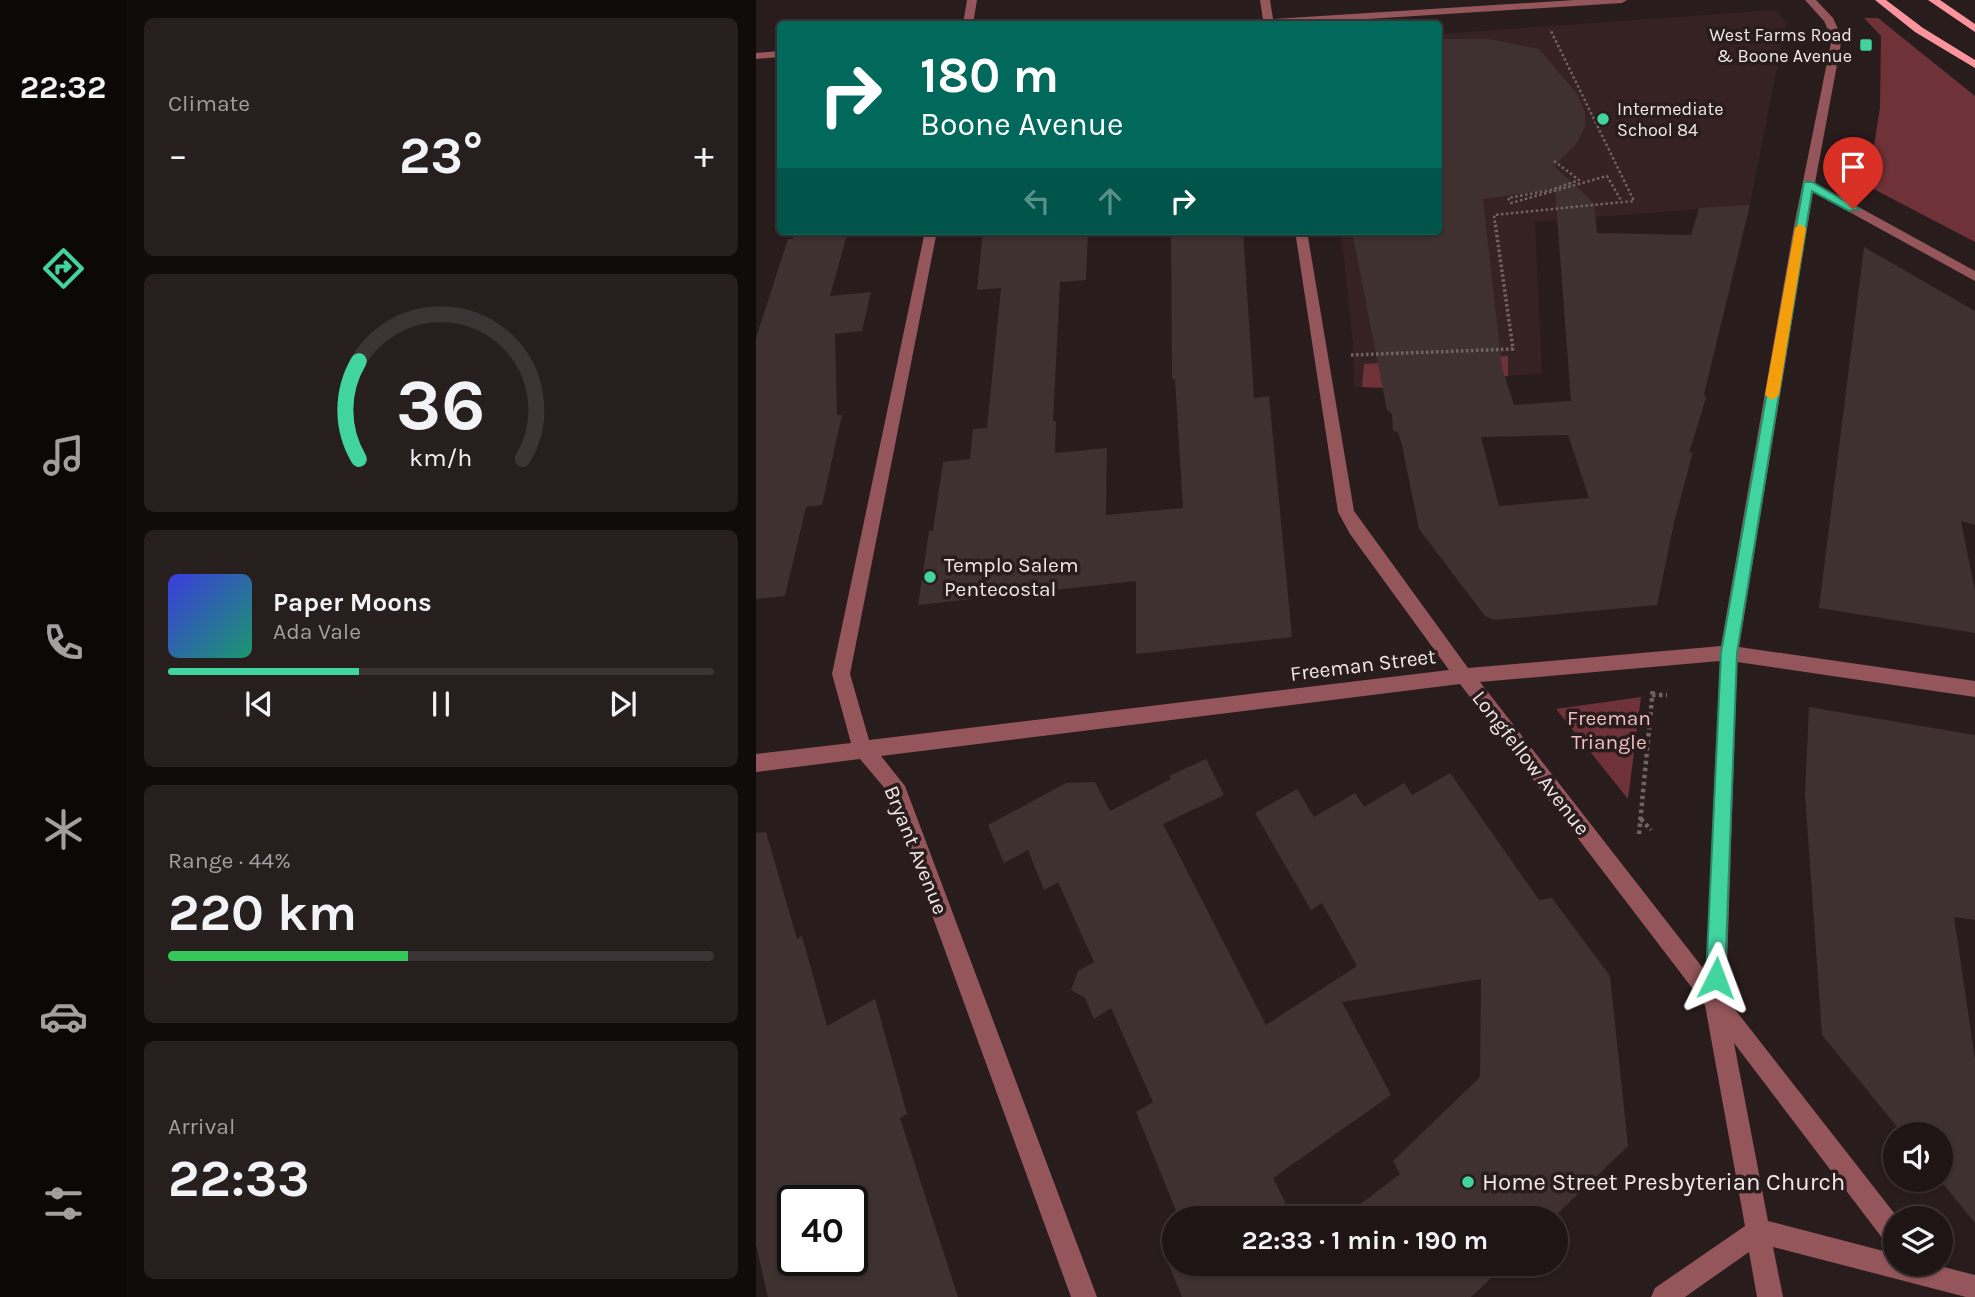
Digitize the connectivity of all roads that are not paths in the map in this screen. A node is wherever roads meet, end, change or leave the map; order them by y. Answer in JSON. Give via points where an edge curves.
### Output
{"nodes":[{"id":1,"x":972,"y":0,"type":"edge"},
{"id":2,"x":1265,"y":0,"type":"edge"},
{"id":3,"x":1622,"y":0,"type":"edge"},
{"id":4,"x":1810,"y":0,"type":"edge"},
{"id":5,"x":1881,"y":0,"type":"edge"},
{"id":6,"x":1933,"y":0,"type":"edge"},
{"id":7,"x":1555,"y":2,"type":"edge"},
{"id":8,"x":968,"y":21,"type":"edge"},
{"id":9,"x":1268,"y":21,"type":"edge"},
{"id":10,"x":1308,"y":21,"type":"edge"},
{"id":11,"x":1975,"y":29,"type":"edge"},
{"id":12,"x":1919,"y":30,"type":"junction"},
{"id":13,"x":777,"y":54,"type":"edge"},
{"id":14,"x":756,"y":56,"type":"edge"},
{"id":15,"x":1975,"y":65,"type":"edge"},
{"id":16,"x":1975,"y":78,"type":"edge"},
{"id":17,"x":1808,"y":184,"type":"junction"},
{"id":18,"x":930,"y":235,"type":"edge"},
{"id":19,"x":1302,"y":235,"type":"edge"},
{"id":20,"x":1975,"y":277,"type":"edge"},
{"id":21,"x":1729,"y":653,"type":"junction"},
{"id":22,"x":1464,"y":676,"type":"junction"},
{"id":23,"x":1975,"y":690,"type":"edge"},
{"id":24,"x":862,"y":748,"type":"junction"},
{"id":25,"x":756,"y":763,"type":"edge"},
{"id":26,"x":1715,"y":1001,"type":"junction"},
{"id":27,"x":1883,"y":1218,"type":"edge"},
{"id":28,"x":1759,"y":1231,"type":"junction"},
{"id":29,"x":1883,"y":1260,"type":"edge"},
{"id":30,"x":1928,"y":1276,"type":"edge"},
{"id":31,"x":1941,"y":1276,"type":"edge"},
{"id":32,"x":1975,"y":1287,"type":"edge"},
{"id":33,"x":1084,"y":1297,"type":"edge"},
{"id":34,"x":1664,"y":1297,"type":"edge"},
{"id":35,"x":1770,"y":1297,"type":"edge"},
{"id":36,"x":1945,"y":1297,"type":"edge"}],
"edges":[{"from":1,"to":8,"type":"street"},
{"from":2,"to":9,"type":"street"},
{"from":3,"to":7,"type":"street"},
{"from":4,"to":17,"type":"street","via":[[1829,20],[1837,38]]},
{"from":5,"to":12,"type":"main road"},
{"from":6,"to":11,"type":"main road"},
{"from":7,"to":10,"type":"street"},
{"from":12,"to":15,"type":"main road"},
{"from":12,"to":16,"type":"main road"},
{"from":13,"to":14,"type":"street"},
{"from":17,"to":20,"type":"street"},
{"from":17,"to":21,"type":"street"},
{"from":18,"to":24,"type":"street","name":"Bryant Avenue","via":[[841,674]]},
{"from":19,"to":22,"type":"street","name":"Longfellow Avenue","via":[[1346,512]]},
{"from":21,"to":22,"type":"street","name":"Freeman Street"},
{"from":21,"to":23,"type":"street","name":"Freeman Street"},
{"from":21,"to":26,"type":"street"},
{"from":22,"to":24,"type":"street","name":"Freeman Street"},
{"from":22,"to":26,"type":"street","name":"Longfellow Avenue"},
{"from":24,"to":25,"type":"street","name":"Freeman Street"},
{"from":24,"to":33,"type":"street","name":"Bryant Avenue","via":[[895,786]]},
{"from":26,"to":27,"type":"street","name":"Longfellow Avenue"},
{"from":26,"to":28,"type":"street"},
{"from":28,"to":29,"type":"street"},
{"from":28,"to":34,"type":"street"},
{"from":28,"to":35,"type":"street"},
{"from":30,"to":36,"type":"street"},
{"from":31,"to":32,"type":"street"}]}
